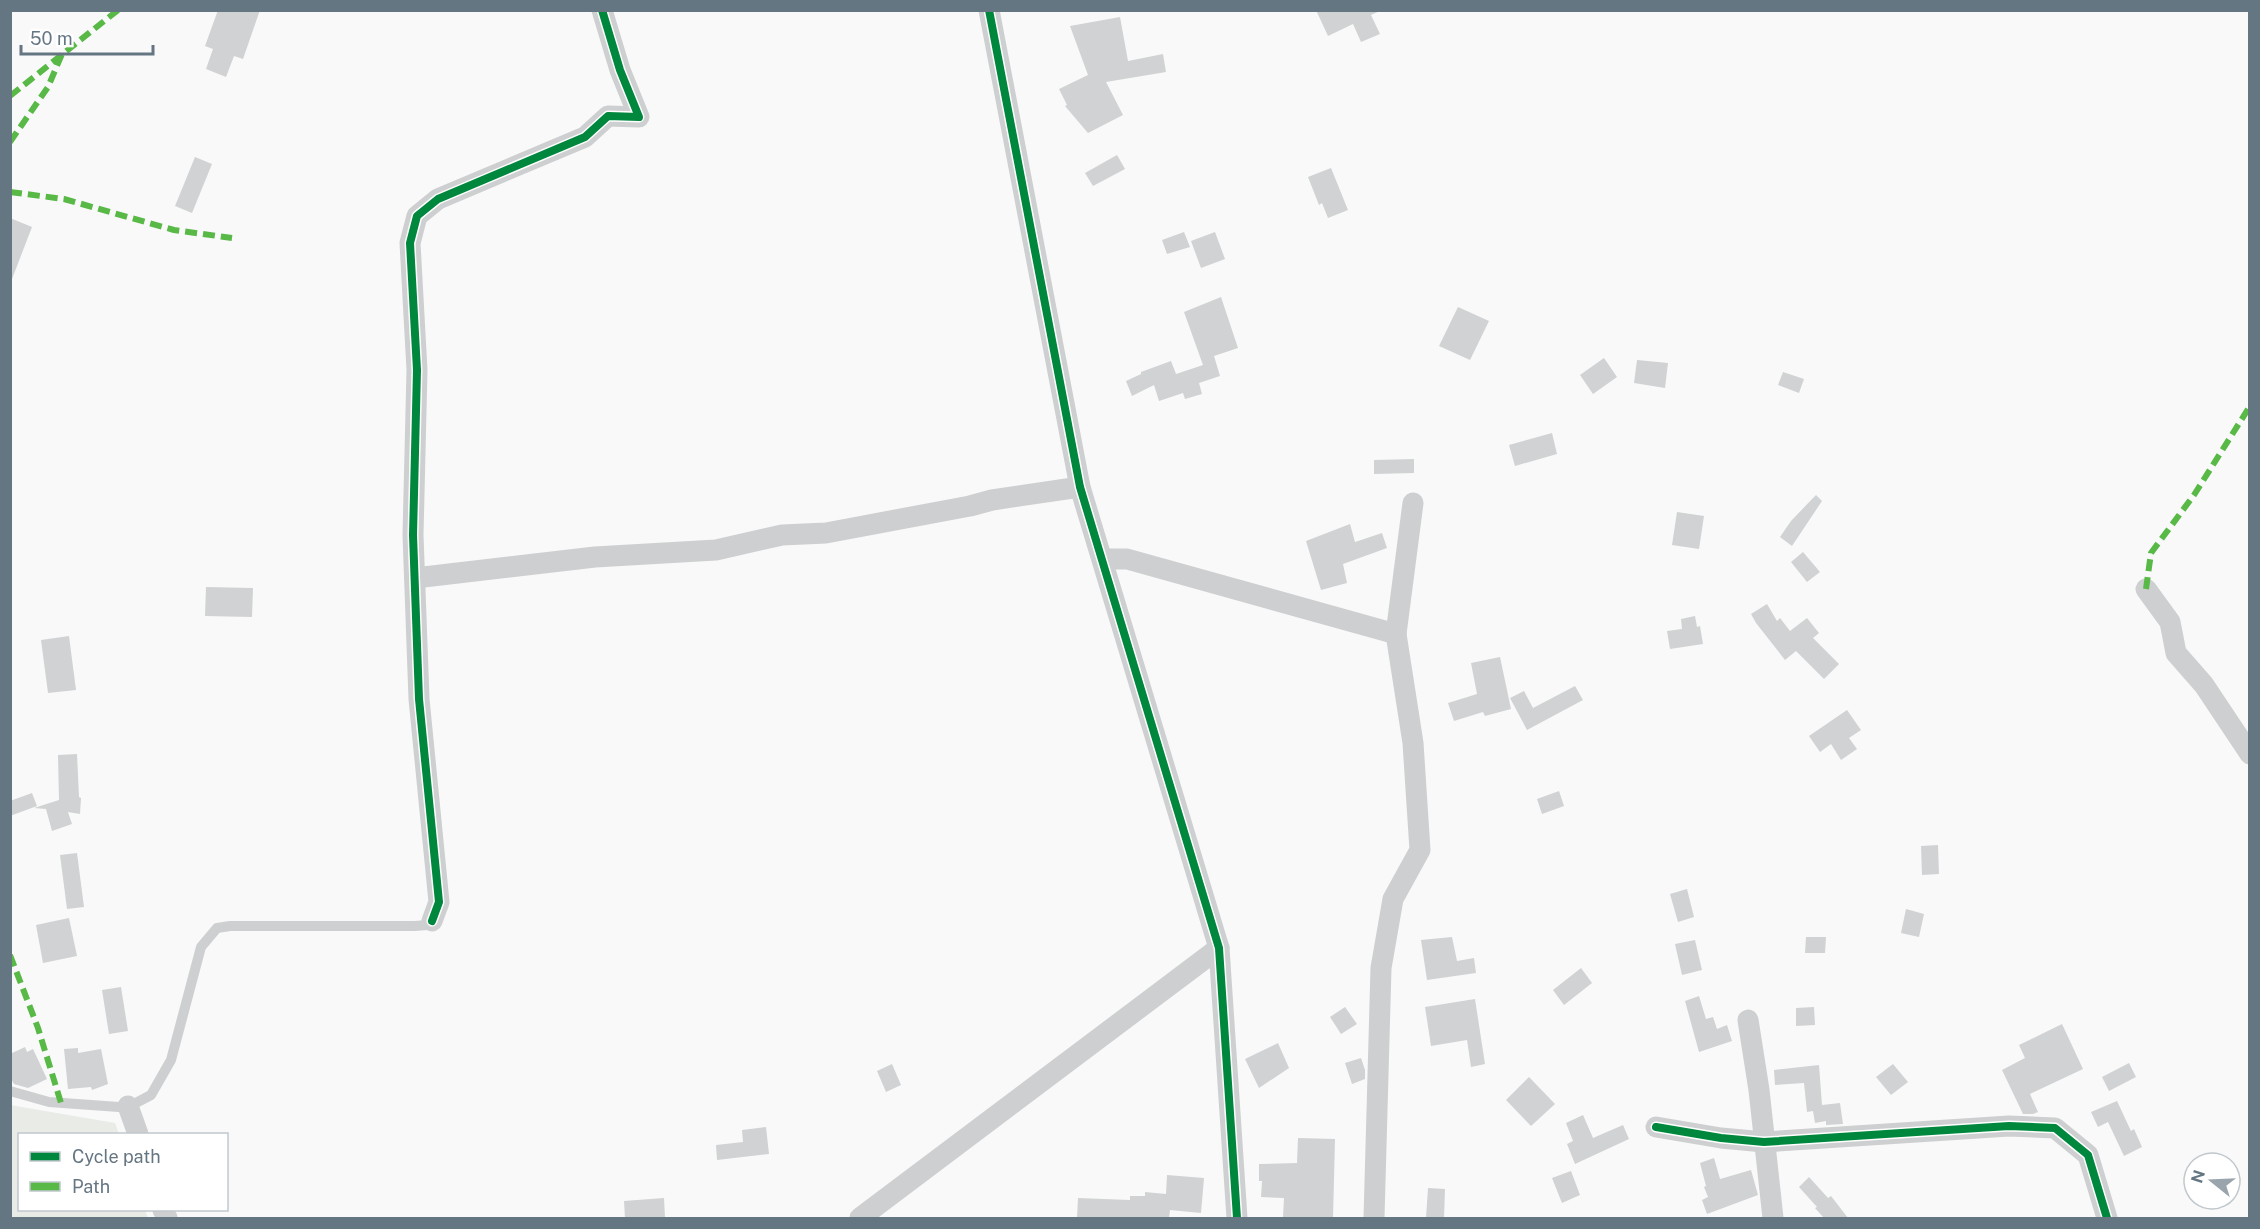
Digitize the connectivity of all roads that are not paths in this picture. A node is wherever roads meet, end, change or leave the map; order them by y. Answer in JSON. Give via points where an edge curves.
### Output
{"nodes":[{"id":1,"x":602,"y":10,"type":"edge"},
{"id":2,"x":989,"y":10,"type":"edge"},
{"id":3,"x":1080,"y":487,"type":"junction"},
{"id":4,"x":1413,"y":503,"type":"dead end"},
{"id":5,"x":1102,"y":559,"type":"junction"},
{"id":6,"x":415,"y":578,"type":"junction"},
{"id":7,"x":2146,"y":589,"type":"dead end"},
{"id":8,"x":1396,"y":633,"type":"junction"},
{"id":9,"x":2250,"y":754,"type":"edge"},
{"id":10,"x":432,"y":921,"type":"joint"},
{"id":11,"x":1219,"y":948,"type":"junction"},
{"id":12,"x":1748,"y":1020,"type":"dead end"},
{"id":13,"x":10,"y":1091,"type":"edge"},
{"id":14,"x":128,"y":1106,"type":"junction"},
{"id":15,"x":1656,"y":1127,"type":"dead end"},
{"id":16,"x":138,"y":1133,"type":"edge"},
{"id":17,"x":1764,"y":1142,"type":"junction"},
{"id":18,"x":860,"y":1218,"type":"edge"},
{"id":19,"x":1237,"y":1218,"type":"edge"},
{"id":20,"x":1374,"y":1218,"type":"edge"},
{"id":21,"x":1773,"y":1218,"type":"edge"},
{"id":22,"x":2107,"y":1218,"type":"edge"}],
"edges":[{"from":1,"to":6,"type":"street","via":[[639,117],[608,116],[585,136],[438,199],[414,223],[410,243],[417,370]]},
{"from":2,"to":3,"type":"street"},
{"from":3,"to":5,"type":"street"},
{"from":3,"to":6,"type":"street","via":[[826,533],[782,535],[716,550],[595,557]]},
{"from":4,"to":8,"type":"street"},
{"from":5,"to":8,"type":"street","via":[[1127,559]]},
{"from":5,"to":11,"type":"street"},
{"from":6,"to":10,"type":"street","via":[[419,699],[440,902]]},
{"from":7,"to":9,"type":"street","via":[[2170,622],[2176,653],[2204,685]]},
{"from":8,"to":20,"type":"street","via":[[1413,743],[1420,850],[1393,898],[1381,969]]},
{"from":10,"to":14,"type":"lane","via":[[415,926],[217,928],[201,947],[171,1060],[151,1095]]},
{"from":11,"to":18,"type":"street"},
{"from":11,"to":19,"type":"street"},
{"from":12,"to":17,"type":"street"},
{"from":13,"to":14,"type":"lane","via":[[49,1102]]},
{"from":14,"to":16,"type":"street"},
{"from":15,"to":17,"type":"street"},
{"from":17,"to":21,"type":"street"},
{"from":17,"to":22,"type":"street","via":[[2009,1126],[2055,1128],[2088,1155]]}]}
